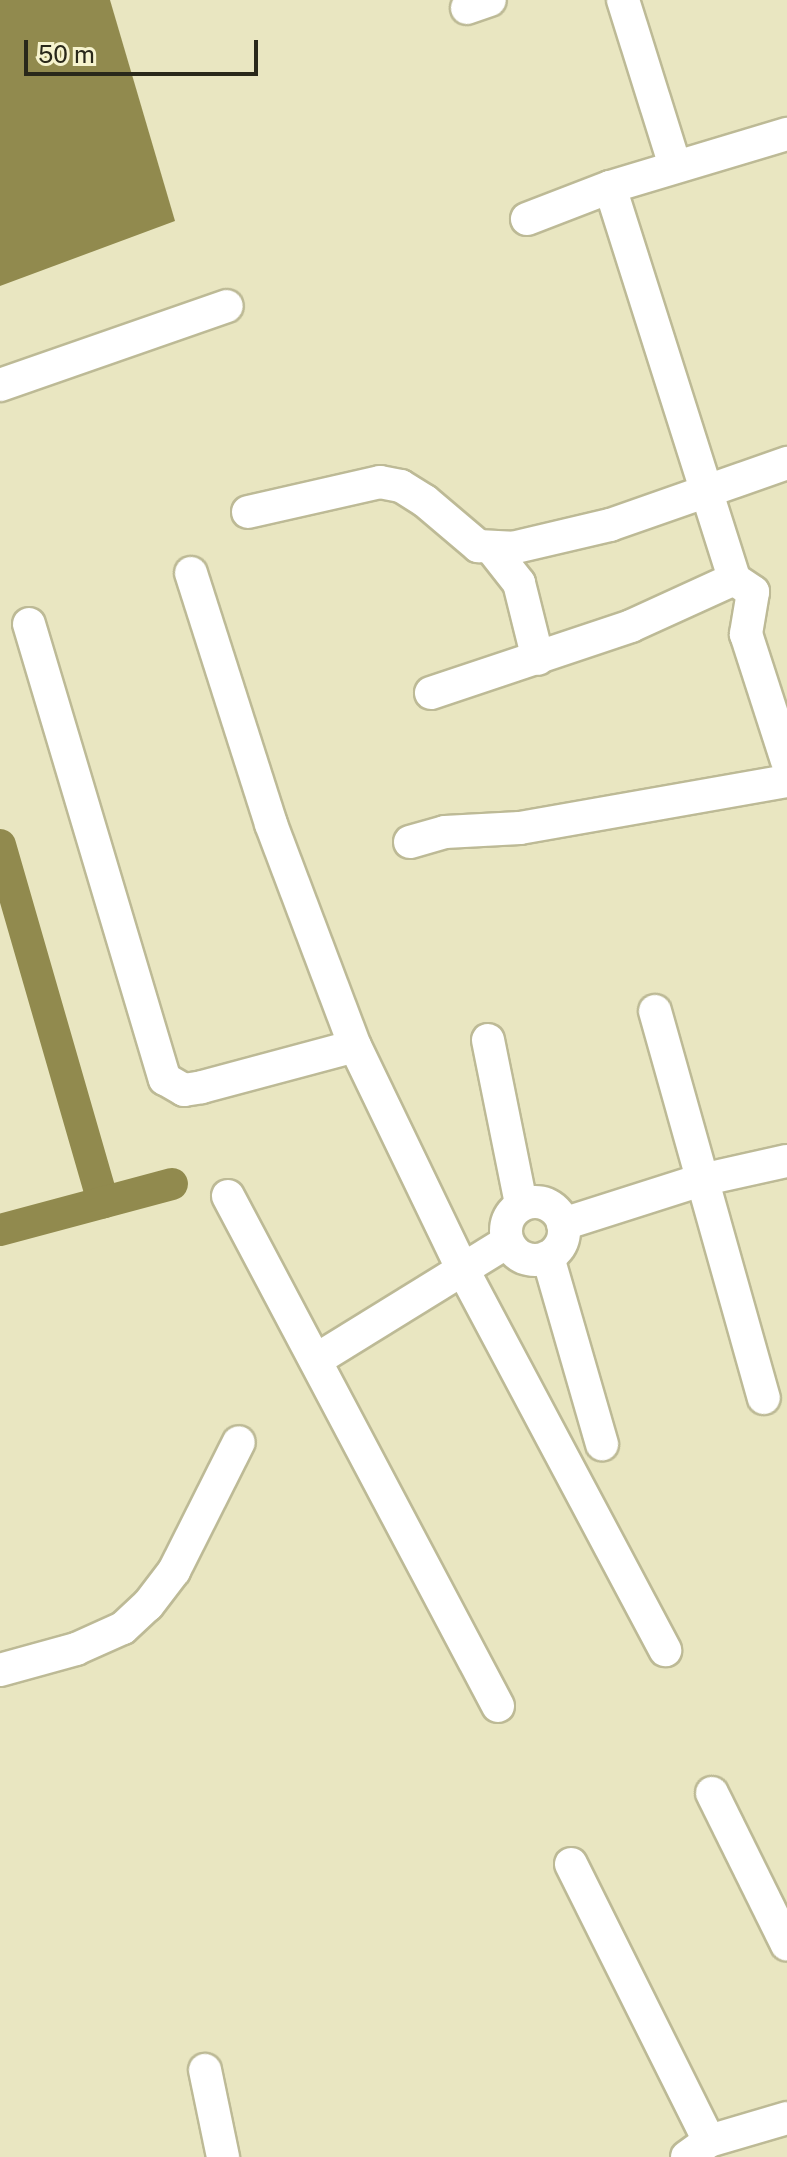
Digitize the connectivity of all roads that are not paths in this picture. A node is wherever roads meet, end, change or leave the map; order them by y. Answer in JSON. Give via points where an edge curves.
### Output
{"nodes":[{"id":1,"x":623,"y":0,"type":"edge"},
{"id":2,"x":787,"y":134,"type":"edge"},
{"id":3,"x":675,"y":166,"type":"junction"},
{"id":4,"x":610,"y":187,"type":"junction"},
{"id":5,"x":527,"y":219,"type":"dead end"},
{"id":6,"x":227,"y":306,"type":"dead end"},
{"id":7,"x":0,"y":385,"type":"edge"},
{"id":8,"x":787,"y":463,"type":"edge"},
{"id":9,"x":704,"y":491,"type":"junction"},
{"id":10,"x":248,"y":512,"type":"dead end"},
{"id":11,"x":493,"y":550,"type":"junction"},
{"id":12,"x":191,"y":573,"type":"dead end"},
{"id":13,"x":734,"y":579,"type":"junction"},
{"id":14,"x":29,"y":624,"type":"dead end"},
{"id":15,"x":538,"y":659,"type":"junction"},
{"id":16,"x":431,"y":693,"type":"dead end"},
{"id":17,"x":787,"y":761,"type":"edge"},
{"id":18,"x":787,"y":781,"type":"edge"},
{"id":19,"x":410,"y":842,"type":"dead end"},
{"id":20,"x":655,"y":1011,"type":"dead end"},
{"id":21,"x":488,"y":1040,"type":"dead end"},
{"id":22,"x":355,"y":1046,"type":"junction"},
{"id":23,"x":787,"y":1161,"type":"edge"},
{"id":24,"x":701,"y":1180,"type":"junction"},
{"id":25,"x":228,"y":1196,"type":"dead end"},
{"id":26,"x":521,"y":1204,"type":"junction"},
{"id":27,"x":563,"y":1224,"type":"junction"},
{"id":28,"x":507,"y":1242,"type":"junction"},
{"id":29,"x":548,"y":1257,"type":"junction"},
{"id":30,"x":462,"y":1268,"type":"junction"},
{"id":31,"x":316,"y":1360,"type":"junction"},
{"id":32,"x":764,"y":1398,"type":"dead end"},
{"id":33,"x":239,"y":1442,"type":"dead end"},
{"id":34,"x":602,"y":1444,"type":"dead end"},
{"id":35,"x":665,"y":1650,"type":"dead end"},
{"id":36,"x":0,"y":1670,"type":"edge"},
{"id":37,"x":498,"y":1706,"type":"dead end"},
{"id":38,"x":712,"y":1793,"type":"dead end"},
{"id":39,"x":571,"y":1864,"type":"dead end"},
{"id":40,"x":787,"y":1945,"type":"edge"},
{"id":41,"x":205,"y":2070,"type":"dead end"},
{"id":42,"x":787,"y":2118,"type":"edge"},
{"id":43,"x":698,"y":2149,"type":"edge"},
{"id":44,"x":223,"y":2157,"type":"edge"}],
"edges":[{"from":1,"to":3,"type":"street"},
{"from":2,"to":3,"type":"street"},
{"from":3,"to":4,"type":"street"},
{"from":4,"to":5,"type":"street"},
{"from":4,"to":9,"type":"street"},
{"from":6,"to":7,"type":"street"},
{"from":8,"to":9,"type":"street"},
{"from":9,"to":11,"type":"street","via":[[551,543]]},
{"from":9,"to":13,"type":"street"},
{"from":10,"to":11,"type":"street","via":[[380,482],[401,486],[478,546]]},
{"from":11,"to":15,"type":"street","via":[[519,583]]},
{"from":12,"to":22,"type":"street","via":[[271,824]]},
{"from":13,"to":15,"type":"street","via":[[631,626]]},
{"from":13,"to":17,"type":"street","via":[[753,592],[746,634]]},
{"from":14,"to":22,"type":"street","via":[[165,1079],[184,1090],[202,1087]]},
{"from":15,"to":16,"type":"street"},
{"from":18,"to":19,"type":"street","via":[[520,828],[445,832]]},
{"from":20,"to":24,"type":"street"},
{"from":21,"to":26,"type":"street"},
{"from":22,"to":30,"type":"street"},
{"from":23,"to":24,"type":"street"},
{"from":24,"to":27,"type":"street"},
{"from":24,"to":32,"type":"street"},
{"from":25,"to":31,"type":"street"},
{"from":26,"to":27,"type":"street","via":[[547,1204]]},
{"from":26,"to":28,"type":"street","via":[[507,1220]]},
{"from":27,"to":29,"type":"street","via":[[558,1249]]},
{"from":28,"to":29,"type":"street","via":[[524,1258]]},
{"from":28,"to":30,"type":"street"},
{"from":29,"to":34,"type":"street"},
{"from":30,"to":31,"type":"street"},
{"from":30,"to":35,"type":"street"},
{"from":31,"to":37,"type":"street"},
{"from":33,"to":36,"type":"street","via":[[174,1571],[148,1605],[112,1633]]},
{"from":38,"to":40,"type":"street"},
{"from":39,"to":43,"type":"street"},
{"from":41,"to":44,"type":"street"},
{"from":42,"to":43,"type":"street"}]}
